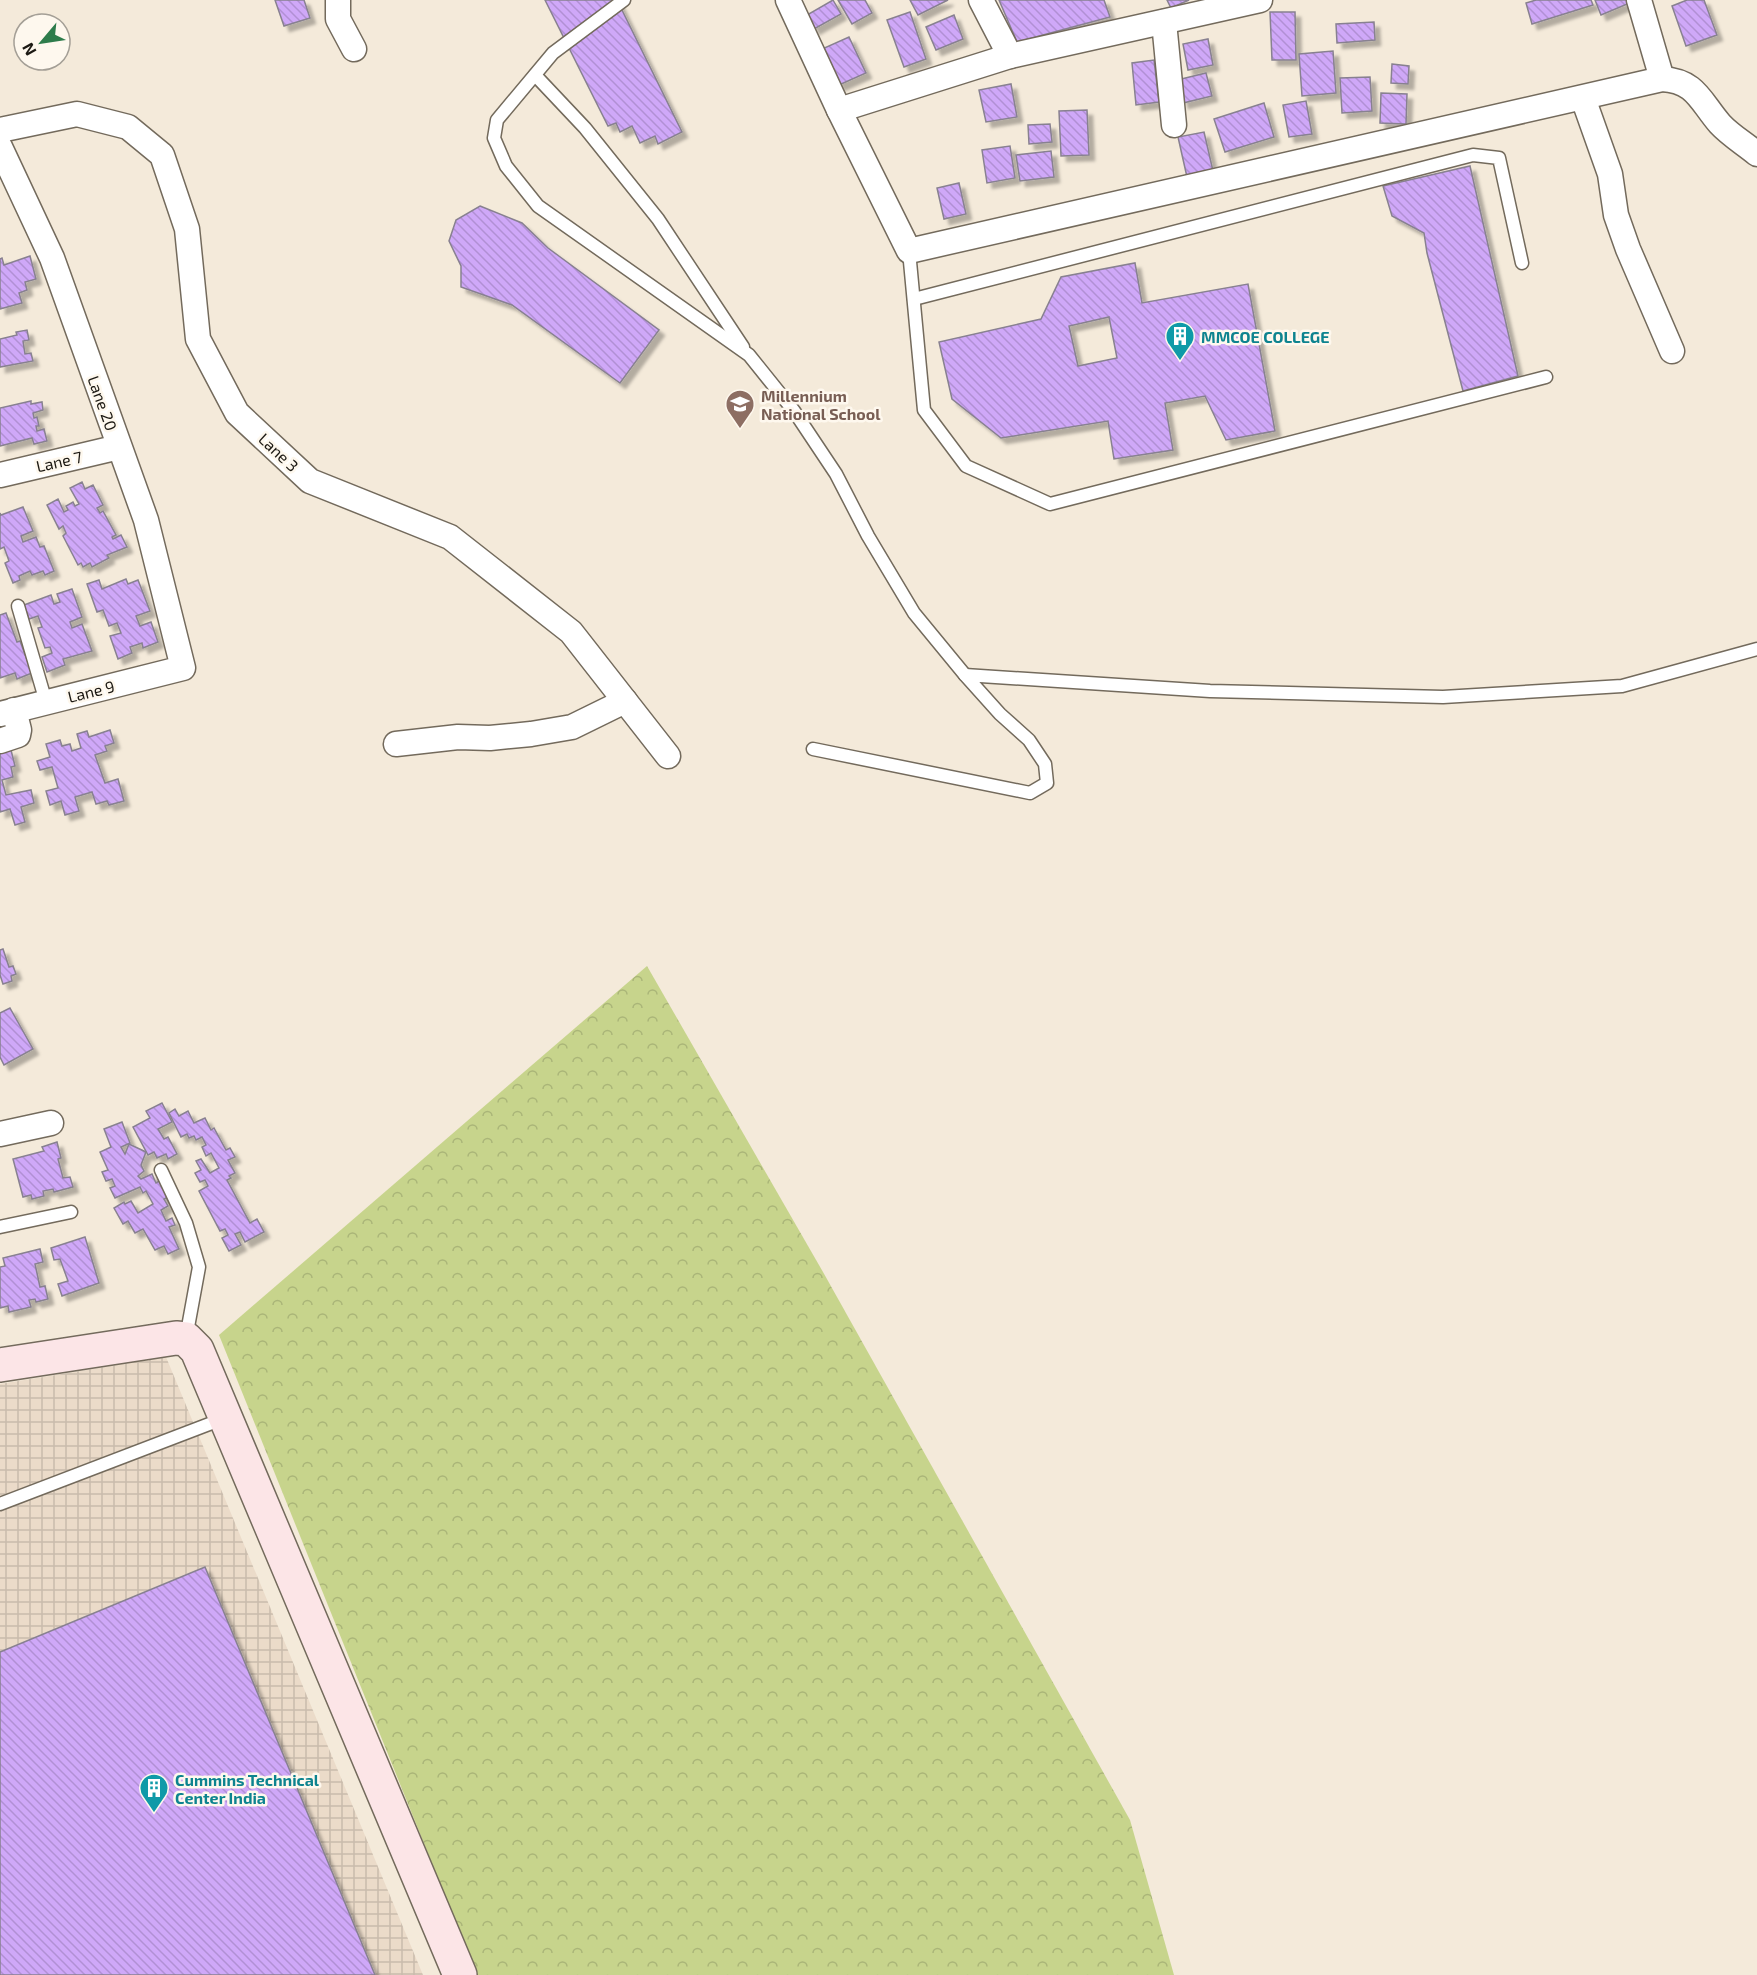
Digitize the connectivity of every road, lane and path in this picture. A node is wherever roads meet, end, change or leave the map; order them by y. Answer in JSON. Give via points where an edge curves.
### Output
{"nodes":[{"id":1,"x":338,"y":0,"type":"edge"},
{"id":2,"x":624,"y":0,"type":"edge"},
{"id":3,"x":788,"y":0,"type":"edge"},
{"id":4,"x":981,"y":0,"type":"edge"},
{"id":5,"x":1260,"y":0,"type":"edge"},
{"id":6,"x":1640,"y":0,"type":"edge"},
{"id":7,"x":1164,"y":22,"type":"junction"},
{"id":8,"x":354,"y":49,"type":"dead end"},
{"id":9,"x":1010,"y":56,"type":"junction"},
{"id":10,"x":536,"y":75,"type":"junction"},
{"id":11,"x":1662,"y":80,"type":"junction"},
{"id":12,"x":1583,"y":98,"type":"junction"},
{"id":13,"x":839,"y":110,"type":"junction"},
{"id":14,"x":1174,"y":125,"type":"dead end"},
{"id":15,"x":0,"y":130,"type":"edge"},
{"id":16,"x":0,"y":147,"type":"edge"},
{"id":17,"x":1757,"y":154,"type":"edge"},
{"id":18,"x":909,"y":251,"type":"junction"},
{"id":19,"x":1522,"y":263,"type":"dead end"},
{"id":20,"x":914,"y":299,"type":"junction"},
{"id":21,"x":1672,"y":351,"type":"dead end"},
{"id":22,"x":749,"y":355,"type":"junction"},
{"id":23,"x":1546,"y":377,"type":"dead end"},
{"id":24,"x":119,"y":447,"type":"junction"},
{"id":25,"x":0,"y":475,"type":"edge"},
{"id":26,"x":18,"y":606,"type":"dead end"},
{"id":27,"x":1757,"y":649,"type":"edge"},
{"id":28,"x":183,"y":668,"type":"joint"},
{"id":29,"x":965,"y":675,"type":"junction"},
{"id":30,"x":625,"y":701,"type":"junction"},
{"id":31,"x":46,"y":702,"type":"junction"},
{"id":32,"x":7,"y":712,"type":"edge"},
{"id":33,"x":0,"y":741,"type":"edge"},
{"id":34,"x":396,"y":744,"type":"dead end"},
{"id":35,"x":813,"y":749,"type":"dead end"},
{"id":36,"x":668,"y":756,"type":"dead end"},
{"id":37,"x":51,"y":1123,"type":"dead end"},
{"id":38,"x":0,"y":1134,"type":"edge"},
{"id":39,"x":161,"y":1170,"type":"dead end"},
{"id":40,"x":71,"y":1212,"type":"dead end"},
{"id":41,"x":0,"y":1227,"type":"edge"},
{"id":42,"x":186,"y":1339,"type":"junction"},
{"id":43,"x":0,"y":1365,"type":"edge"},
{"id":44,"x":226,"y":1418,"type":"junction"},
{"id":45,"x":0,"y":1504,"type":"edge"},
{"id":46,"x":460,"y":1975,"type":"edge"}],
"edges":[{"from":1,"to":8,"type":"street","via":[[338,19]]},
{"from":2,"to":10,"type":"lane","via":[[553,53]]},
{"from":3,"to":13,"type":"street"},
{"from":4,"to":9,"type":"street"},
{"from":5,"to":7,"type":"street"},
{"from":6,"to":11,"type":"street"},
{"from":7,"to":9,"type":"street"},
{"from":7,"to":14,"type":"street"},
{"from":9,"to":13,"type":"street"},
{"from":10,"to":22,"type":"lane","via":[[585,128],[658,219]]},
{"from":10,"to":22,"type":"lane","via":[[497,120],[494,138],[506,166],[538,206]]},
{"from":11,"to":12,"type":"street"},
{"from":11,"to":17,"type":"street","via":[[1676,80],[1695,91],[1720,124]]},
{"from":12,"to":18,"type":"street"},
{"from":12,"to":21,"type":"street","via":[[1610,174],[1624,238]]},
{"from":13,"to":18,"type":"street"},
{"from":15,"to":30,"type":"street","name":"Lane 3","via":[[77,114],[129,127],[162,155],[188,229],[198,339],[237,413],[310,481],[450,537],[571,632]]},
{"from":16,"to":24,"type":"street","name":"Lane 20","via":[[52,258]]},
{"from":18,"to":20,"type":"lane"},
{"from":19,"to":20,"type":"lane","via":[[1499,158],[1473,155]]},
{"from":20,"to":23,"type":"lane","via":[[924,410],[966,466],[1050,504]]},
{"from":22,"to":29,"type":"lane","via":[[794,411],[836,474],[914,613]]},
{"from":24,"to":25,"type":"street","name":"Lane 7"},
{"from":24,"to":28,"type":"street","name":"Lane 20","via":[[146,520]]},
{"from":26,"to":31,"type":"lane"},
{"from":27,"to":29,"type":"lane","via":[[1622,686],[1443,697],[1210,691]]},
{"from":28,"to":31,"type":"street","name":"Lane 9"},
{"from":29,"to":35,"type":"lane","via":[[1029,740],[1045,764],[1047,783],[1030,793]]},
{"from":30,"to":34,"type":"street","via":[[572,727],[490,738],[458,737]]},
{"from":30,"to":36,"type":"street","name":"Lane 3"},
{"from":31,"to":32,"type":"street","name":"Lane 9"},
{"from":32,"to":33,"type":"street","via":[[19,730],[18,735]]},
{"from":37,"to":38,"type":"street"},
{"from":39,"to":42,"type":"lane","via":[[186,1223],[199,1267]]},
{"from":40,"to":41,"type":"lane"},
{"from":42,"to":43,"type":"street"},
{"from":42,"to":44,"type":"street","via":[[197,1350]]},
{"from":44,"to":45,"type":"lane"},
{"from":44,"to":46,"type":"street"}]}
